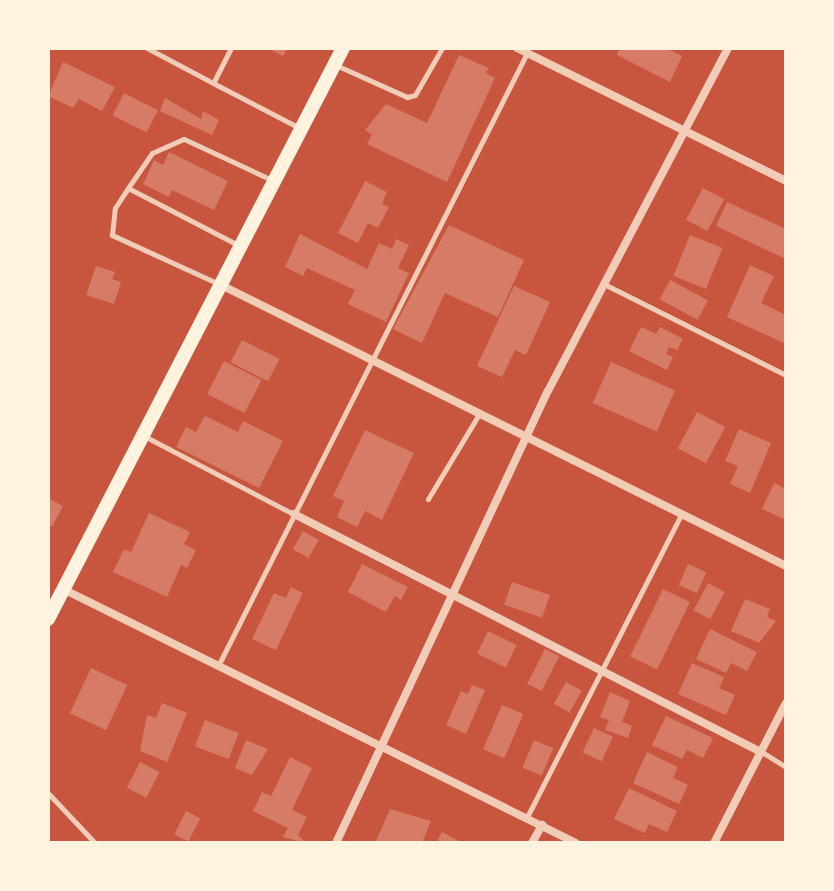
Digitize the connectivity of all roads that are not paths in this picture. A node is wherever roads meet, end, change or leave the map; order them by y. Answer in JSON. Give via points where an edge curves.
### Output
{"nodes":[{"id":1,"x":147,"y":48,"type":"edge"},
{"id":2,"x":231,"y":48,"type":"edge"},
{"id":3,"x":343,"y":48,"type":"edge"},
{"id":4,"x":442,"y":48,"type":"edge"},
{"id":5,"x":517,"y":48,"type":"edge"},
{"id":6,"x":728,"y":48,"type":"edge"},
{"id":7,"x":527,"y":53,"type":"junction"},
{"id":8,"x":334,"y":64,"type":"junction"},
{"id":9,"x":213,"y":83,"type":"junction"},
{"id":10,"x":301,"y":129,"type":"junction"},
{"id":11,"x":686,"y":131,"type":"junction"},
{"id":12,"x":273,"y":181,"type":"junction"},
{"id":13,"x":786,"y":181,"type":"edge"},
{"id":14,"x":128,"y":188,"type":"junction"},
{"id":15,"x":239,"y":245,"type":"junction"},
{"id":16,"x":219,"y":284,"type":"junction"},
{"id":17,"x":606,"y":285,"type":"junction"},
{"id":18,"x":372,"y":357,"type":"junction"},
{"id":19,"x":786,"y":375,"type":"edge"},
{"id":20,"x":480,"y":413,"type":"junction"},
{"id":21,"x":144,"y":435,"type":"junction"},
{"id":22,"x":526,"y":437,"type":"junction"},
{"id":23,"x":428,"y":499,"type":"dead end"},
{"id":24,"x":294,"y":514,"type":"junction"},
{"id":25,"x":681,"y":515,"type":"junction"},
{"id":26,"x":786,"y":566,"type":"edge"},
{"id":27,"x":67,"y":591,"type":"junction"},
{"id":28,"x":449,"y":593,"type":"junction"},
{"id":29,"x":48,"y":619,"type":"edge"},
{"id":30,"x":218,"y":666,"type":"junction"},
{"id":31,"x":603,"y":668,"type":"junction"},
{"id":32,"x":786,"y":703,"type":"edge"},
{"id":33,"x":378,"y":745,"type":"junction"},
{"id":34,"x":761,"y":752,"type":"junction"},
{"id":35,"x":786,"y":767,"type":"edge"},
{"id":36,"x":48,"y":793,"type":"edge"},
{"id":37,"x":526,"y":819,"type":"junction"},
{"id":38,"x":542,"y":825,"type":"junction"},
{"id":39,"x":95,"y":843,"type":"edge"},
{"id":40,"x":336,"y":843,"type":"edge"},
{"id":41,"x":532,"y":843,"type":"edge"},
{"id":42,"x":576,"y":843,"type":"edge"},
{"id":43,"x":714,"y":843,"type":"edge"}],
"edges":[{"from":1,"to":9,"type":"lane"},
{"from":2,"to":9,"type":"lane"},
{"from":3,"to":8,"type":"main road"},
{"from":4,"to":8,"type":"lane","via":[[415,95],[407,97]]},
{"from":5,"to":7,"type":"street"},
{"from":6,"to":11,"type":"street"},
{"from":7,"to":11,"type":"street"},
{"from":7,"to":18,"type":"lane"},
{"from":8,"to":10,"type":"main road"},
{"from":9,"to":10,"type":"lane"},
{"from":10,"to":12,"type":"main road"},
{"from":11,"to":13,"type":"street"},
{"from":11,"to":17,"type":"street"},
{"from":12,"to":14,"type":"lane","via":[[184,139],[152,153]]},
{"from":12,"to":15,"type":"main road"},
{"from":14,"to":15,"type":"lane"},
{"from":14,"to":16,"type":"lane","via":[[115,208],[112,235]]},
{"from":15,"to":16,"type":"main road"},
{"from":16,"to":18,"type":"street"},
{"from":16,"to":21,"type":"main road"},
{"from":17,"to":19,"type":"lane"},
{"from":17,"to":22,"type":"street"},
{"from":18,"to":20,"type":"street"},
{"from":18,"to":24,"type":"lane"},
{"from":20,"to":22,"type":"street"},
{"from":20,"to":23,"type":"lane"},
{"from":21,"to":24,"type":"lane"},
{"from":21,"to":27,"type":"main road"},
{"from":22,"to":25,"type":"street"},
{"from":22,"to":28,"type":"street"},
{"from":24,"to":28,"type":"street"},
{"from":24,"to":30,"type":"lane"},
{"from":25,"to":26,"type":"street"},
{"from":25,"to":31,"type":"lane"},
{"from":27,"to":29,"type":"main road"},
{"from":27,"to":30,"type":"street"},
{"from":28,"to":31,"type":"street"},
{"from":28,"to":33,"type":"street"},
{"from":30,"to":33,"type":"street"},
{"from":31,"to":34,"type":"street"},
{"from":31,"to":37,"type":"lane"},
{"from":32,"to":34,"type":"street"},
{"from":33,"to":37,"type":"street"},
{"from":33,"to":40,"type":"street"},
{"from":34,"to":35,"type":"lane"},
{"from":34,"to":43,"type":"street"},
{"from":36,"to":39,"type":"lane"},
{"from":37,"to":38,"type":"street"},
{"from":38,"to":41,"type":"street"},
{"from":38,"to":42,"type":"street"}]}
